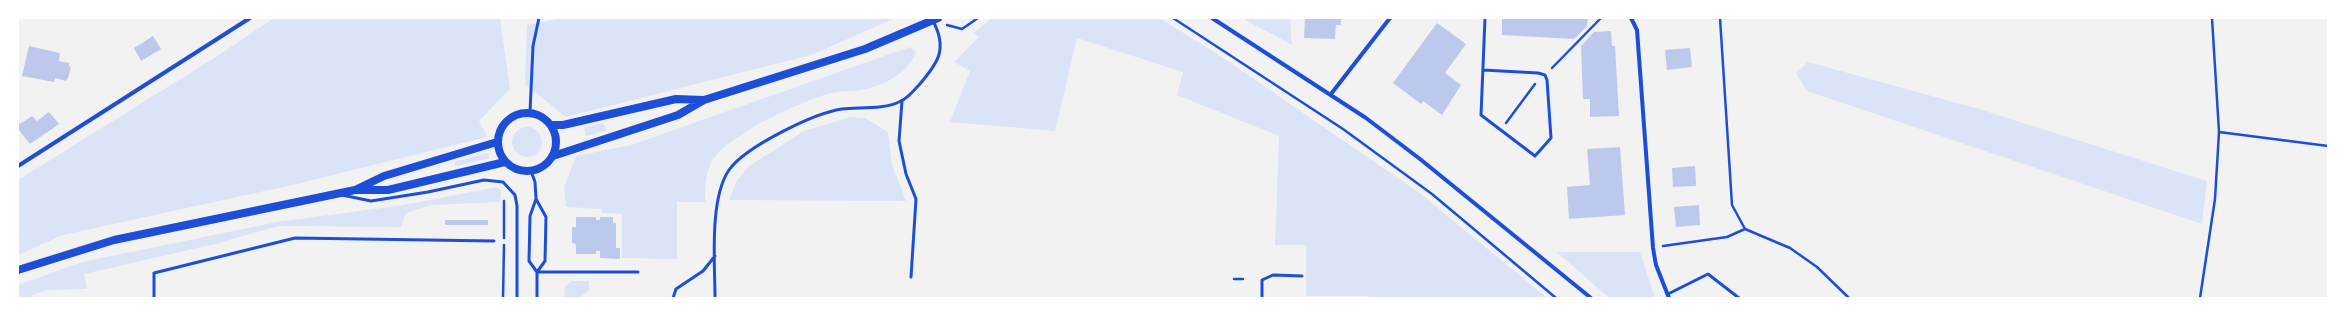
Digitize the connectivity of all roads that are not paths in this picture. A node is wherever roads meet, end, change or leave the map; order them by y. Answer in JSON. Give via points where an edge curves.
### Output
{"nodes":[{"id":1,"x":250,"y":18,"type":"edge"},
{"id":2,"x":539,"y":18,"type":"edge"},
{"id":3,"x":1212,"y":18,"type":"edge"},
{"id":4,"x":1390,"y":18,"type":"edge"},
{"id":5,"x":1485,"y":18,"type":"edge"},
{"id":6,"x":1631,"y":18,"type":"edge"},
{"id":7,"x":936,"y":19,"type":"edge"},
{"id":8,"x":1483,"y":70,"type":"junction"},
{"id":9,"x":1331,"y":94,"type":"junction"},
{"id":10,"x":704,"y":100,"type":"junction"},
{"id":11,"x":902,"y":101,"type":"junction"},
{"id":12,"x":530,"y":112,"type":"junction"},
{"id":13,"x":552,"y":125,"type":"junction"},
{"id":14,"x":497,"y":142,"type":"junction"},
{"id":15,"x":553,"y":156,"type":"junction"},
{"id":16,"x":505,"y":162,"type":"junction"},
{"id":17,"x":18,"y":166,"type":"edge"},
{"id":18,"x":531,"y":171,"type":"junction"},
{"id":19,"x":355,"y":190,"type":"junction"},
{"id":20,"x":338,"y":195,"type":"junction"},
{"id":21,"x":536,"y":199,"type":"junction"},
{"id":22,"x":494,"y":240,"type":"dead end"},
{"id":23,"x":715,"y":256,"type":"junction"},
{"id":24,"x":18,"y":270,"type":"edge"},
{"id":25,"x":537,"y":272,"type":"junction"},
{"id":26,"x":638,"y":272,"type":"dead end"},
{"id":27,"x":1302,"y":276,"type":"dead end"},
{"id":28,"x":911,"y":277,"type":"dead end"},
{"id":29,"x":1669,"y":296,"type":"edge"},
{"id":30,"x":154,"y":298,"type":"edge"},
{"id":31,"x":517,"y":298,"type":"edge"},
{"id":32,"x":537,"y":298,"type":"edge"},
{"id":33,"x":673,"y":298,"type":"edge"},
{"id":34,"x":716,"y":298,"type":"edge"},
{"id":35,"x":1262,"y":298,"type":"edge"},
{"id":36,"x":1591,"y":298,"type":"edge"},
{"id":37,"x":1739,"y":298,"type":"edge"}],
"edges":[{"from":1,"to":17,"type":"street"},
{"from":2,"to":12,"type":"lane","via":[[533,46]]},
{"from":3,"to":9,"type":"street"},
{"from":4,"to":9,"type":"street"},
{"from":5,"to":8,"type":"lane"},
{"from":6,"to":29,"type":"street","via":[[1637,30],[1653,248],[1656,265]]},
{"from":7,"to":10,"type":"main road","via":[[865,49]]},
{"from":7,"to":11,"type":"lane","via":[[941,42],[936,63]]},
{"from":8,"to":8,"type":"lane","via":[[1481,115],[1535,156],[1551,138],[1547,80],[1544,75]]},
{"from":9,"to":36,"type":"street","via":[[1420,159]]},
{"from":10,"to":13,"type":"main road","via":[[676,99],[563,125]]},
{"from":10,"to":15,"type":"main road","via":[[678,115]]},
{"from":11,"to":23,"type":"lane","via":[[823,113],[798,123],[736,162],[725,176],[721,189],[715,225]]},
{"from":11,"to":28,"type":"lane","via":[[899,141],[902,160],[916,203]]},
{"from":12,"to":13,"type":"main road"},
{"from":12,"to":14,"type":"main road","via":[[522,112],[507,120],[502,126]]},
{"from":13,"to":15,"type":"main road","via":[[557,141]]},
{"from":14,"to":16,"type":"main road"},
{"from":14,"to":19,"type":"main road","via":[[384,176]]},
{"from":15,"to":18,"type":"main road","via":[[543,166]]},
{"from":16,"to":18,"type":"main road","via":[[512,168]]},
{"from":16,"to":19,"type":"main road","via":[[388,190]]},
{"from":18,"to":21,"type":"lane","via":[[535,182]]},
{"from":19,"to":20,"type":"main road"},
{"from":20,"to":24,"type":"main road","via":[[120,239]]},
{"from":20,"to":31,"type":"lane","via":[[371,201],[484,180],[503,182],[516,195],[518,206]]},
{"from":21,"to":25,"type":"lane","via":[[530,216],[529,261]]},
{"from":21,"to":25,"type":"lane","via":[[546,217],[545,261]]},
{"from":22,"to":30,"type":"lane","via":[[296,238],[154,273]]},
{"from":23,"to":33,"type":"lane","via":[[703,271],[676,289]]},
{"from":23,"to":34,"type":"lane"},
{"from":25,"to":26,"type":"lane"},
{"from":25,"to":32,"type":"lane"},
{"from":27,"to":35,"type":"lane","via":[[1274,275],[1262,280]]},
{"from":29,"to":37,"type":"lane","via":[[1708,274]]}]}
